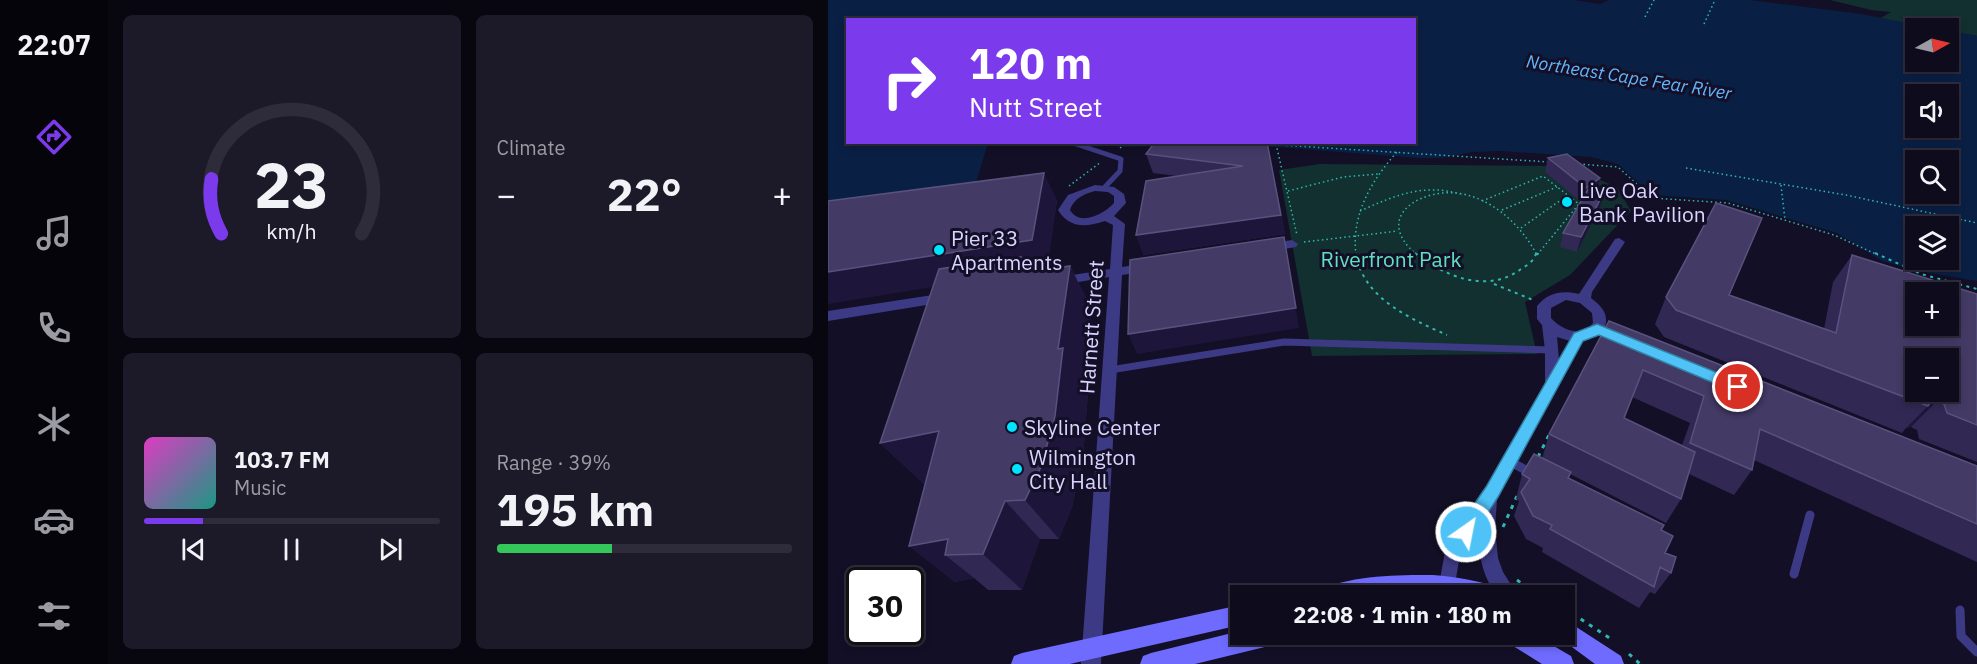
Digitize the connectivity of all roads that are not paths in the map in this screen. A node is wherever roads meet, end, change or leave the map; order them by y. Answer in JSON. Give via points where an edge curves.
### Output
{"nodes":[{"id":1,"x":1076,"y":144,"type":"edge"},
{"id":2,"x":1104,"y":188,"type":"junction"},
{"id":3,"x":1106,"y":216,"type":"junction"},
{"id":4,"x":1619,"y":242,"type":"dead end"},
{"id":5,"x":1292,"y":244,"type":"dead end"},
{"id":6,"x":1259,"y":249,"type":"edge"},
{"id":7,"x":1159,"y":265,"type":"edge"},
{"id":8,"x":1116,"y":272,"type":"junction"},
{"id":9,"x":1047,"y":283,"type":"edge"},
{"id":10,"x":955,"y":297,"type":"edge"},
{"id":11,"x":1584,"y":300,"type":"junction"},
{"id":12,"x":828,"y":316,"type":"edge"},
{"id":13,"x":1548,"y":326,"type":"junction"},
{"id":14,"x":1597,"y":329,"type":"junction"},
{"id":15,"x":1579,"y":337,"type":"junction"},
{"id":16,"x":1636,"y":346,"type":"edge"},
{"id":17,"x":1552,"y":350,"type":"junction"},
{"id":18,"x":1109,"y":370,"type":"junction"},
{"id":19,"x":1551,"y":383,"type":"junction"},
{"id":20,"x":1509,"y":461,"type":"junction"},
{"id":21,"x":1540,"y":477,"type":"edge"},
{"id":22,"x":1492,"y":492,"type":"junction"},
{"id":23,"x":1810,"y":515,"type":"dead end"},
{"id":24,"x":1794,"y":574,"type":"dead end"},
{"id":25,"x":1447,"y":585,"type":"edge"},
{"id":26,"x":1501,"y":585,"type":"edge"},
{"id":27,"x":1960,"y":610,"type":"dead end"},
{"id":28,"x":1230,"y":618,"type":"edge"},
{"id":29,"x":1575,"y":637,"type":"edge"},
{"id":30,"x":1230,"y":645,"type":"edge"},
{"id":31,"x":1531,"y":645,"type":"edge"},
{"id":32,"x":1977,"y":652,"type":"edge"},
{"id":33,"x":1092,"y":657,"type":"edge"},
{"id":34,"x":1022,"y":664,"type":"edge"},
{"id":35,"x":1151,"y":664,"type":"edge"},
{"id":36,"x":1563,"y":664,"type":"edge"},
{"id":37,"x":1613,"y":664,"type":"edge"}],
"edges":[{"from":1,"to":2,"type":"lane","via":[[1121,159],[1113,180]]},
{"from":2,"to":3,"type":"street","via":[[1115,191],[1120,198],[1118,207]]},
{"from":2,"to":3,"type":"street","via":[[1077,194],[1065,204],[1064,210],[1070,219],[1078,221]]},
{"from":3,"to":8,"type":"street","name":"Harnett Street","via":[[1119,224]]},
{"from":4,"to":11,"type":"street"},
{"from":5,"to":6,"type":"street"},
{"from":7,"to":8,"type":"street"},
{"from":8,"to":9,"type":"street"},
{"from":8,"to":18,"type":"street","name":"Harnett Street"},
{"from":10,"to":12,"type":"street"},
{"from":11,"to":13,"type":"street","via":[[1557,297],[1544,306]]},
{"from":11,"to":14,"type":"street","via":[[1598,311]]},
{"from":13,"to":15,"type":"street","via":[[1567,336]]},
{"from":13,"to":17,"type":"street"},
{"from":14,"to":15,"type":"street"},
{"from":14,"to":16,"type":"street"},
{"from":15,"to":19,"type":"street"},
{"from":17,"to":18,"type":"lane","via":[[1284,342]]},
{"from":17,"to":19,"type":"street"},
{"from":18,"to":33,"type":"street","name":"Harnett Street"},
{"from":19,"to":20,"type":"street"},
{"from":20,"to":21,"type":"lane"},
{"from":20,"to":22,"type":"street"},
{"from":22,"to":25,"type":"street","via":[[1452,552]]},
{"from":22,"to":26,"type":"street","via":[[1486,534],[1495,576]]},
{"from":23,"to":24,"type":"lane"},
{"from":27,"to":32,"type":"lane","via":[[1961,636]]},
{"from":28,"to":33,"type":"main road"},
{"from":29,"to":37,"type":"main road"},
{"from":30,"to":35,"type":"main road"},
{"from":31,"to":36,"type":"main road"},
{"from":33,"to":34,"type":"main road"}]}
